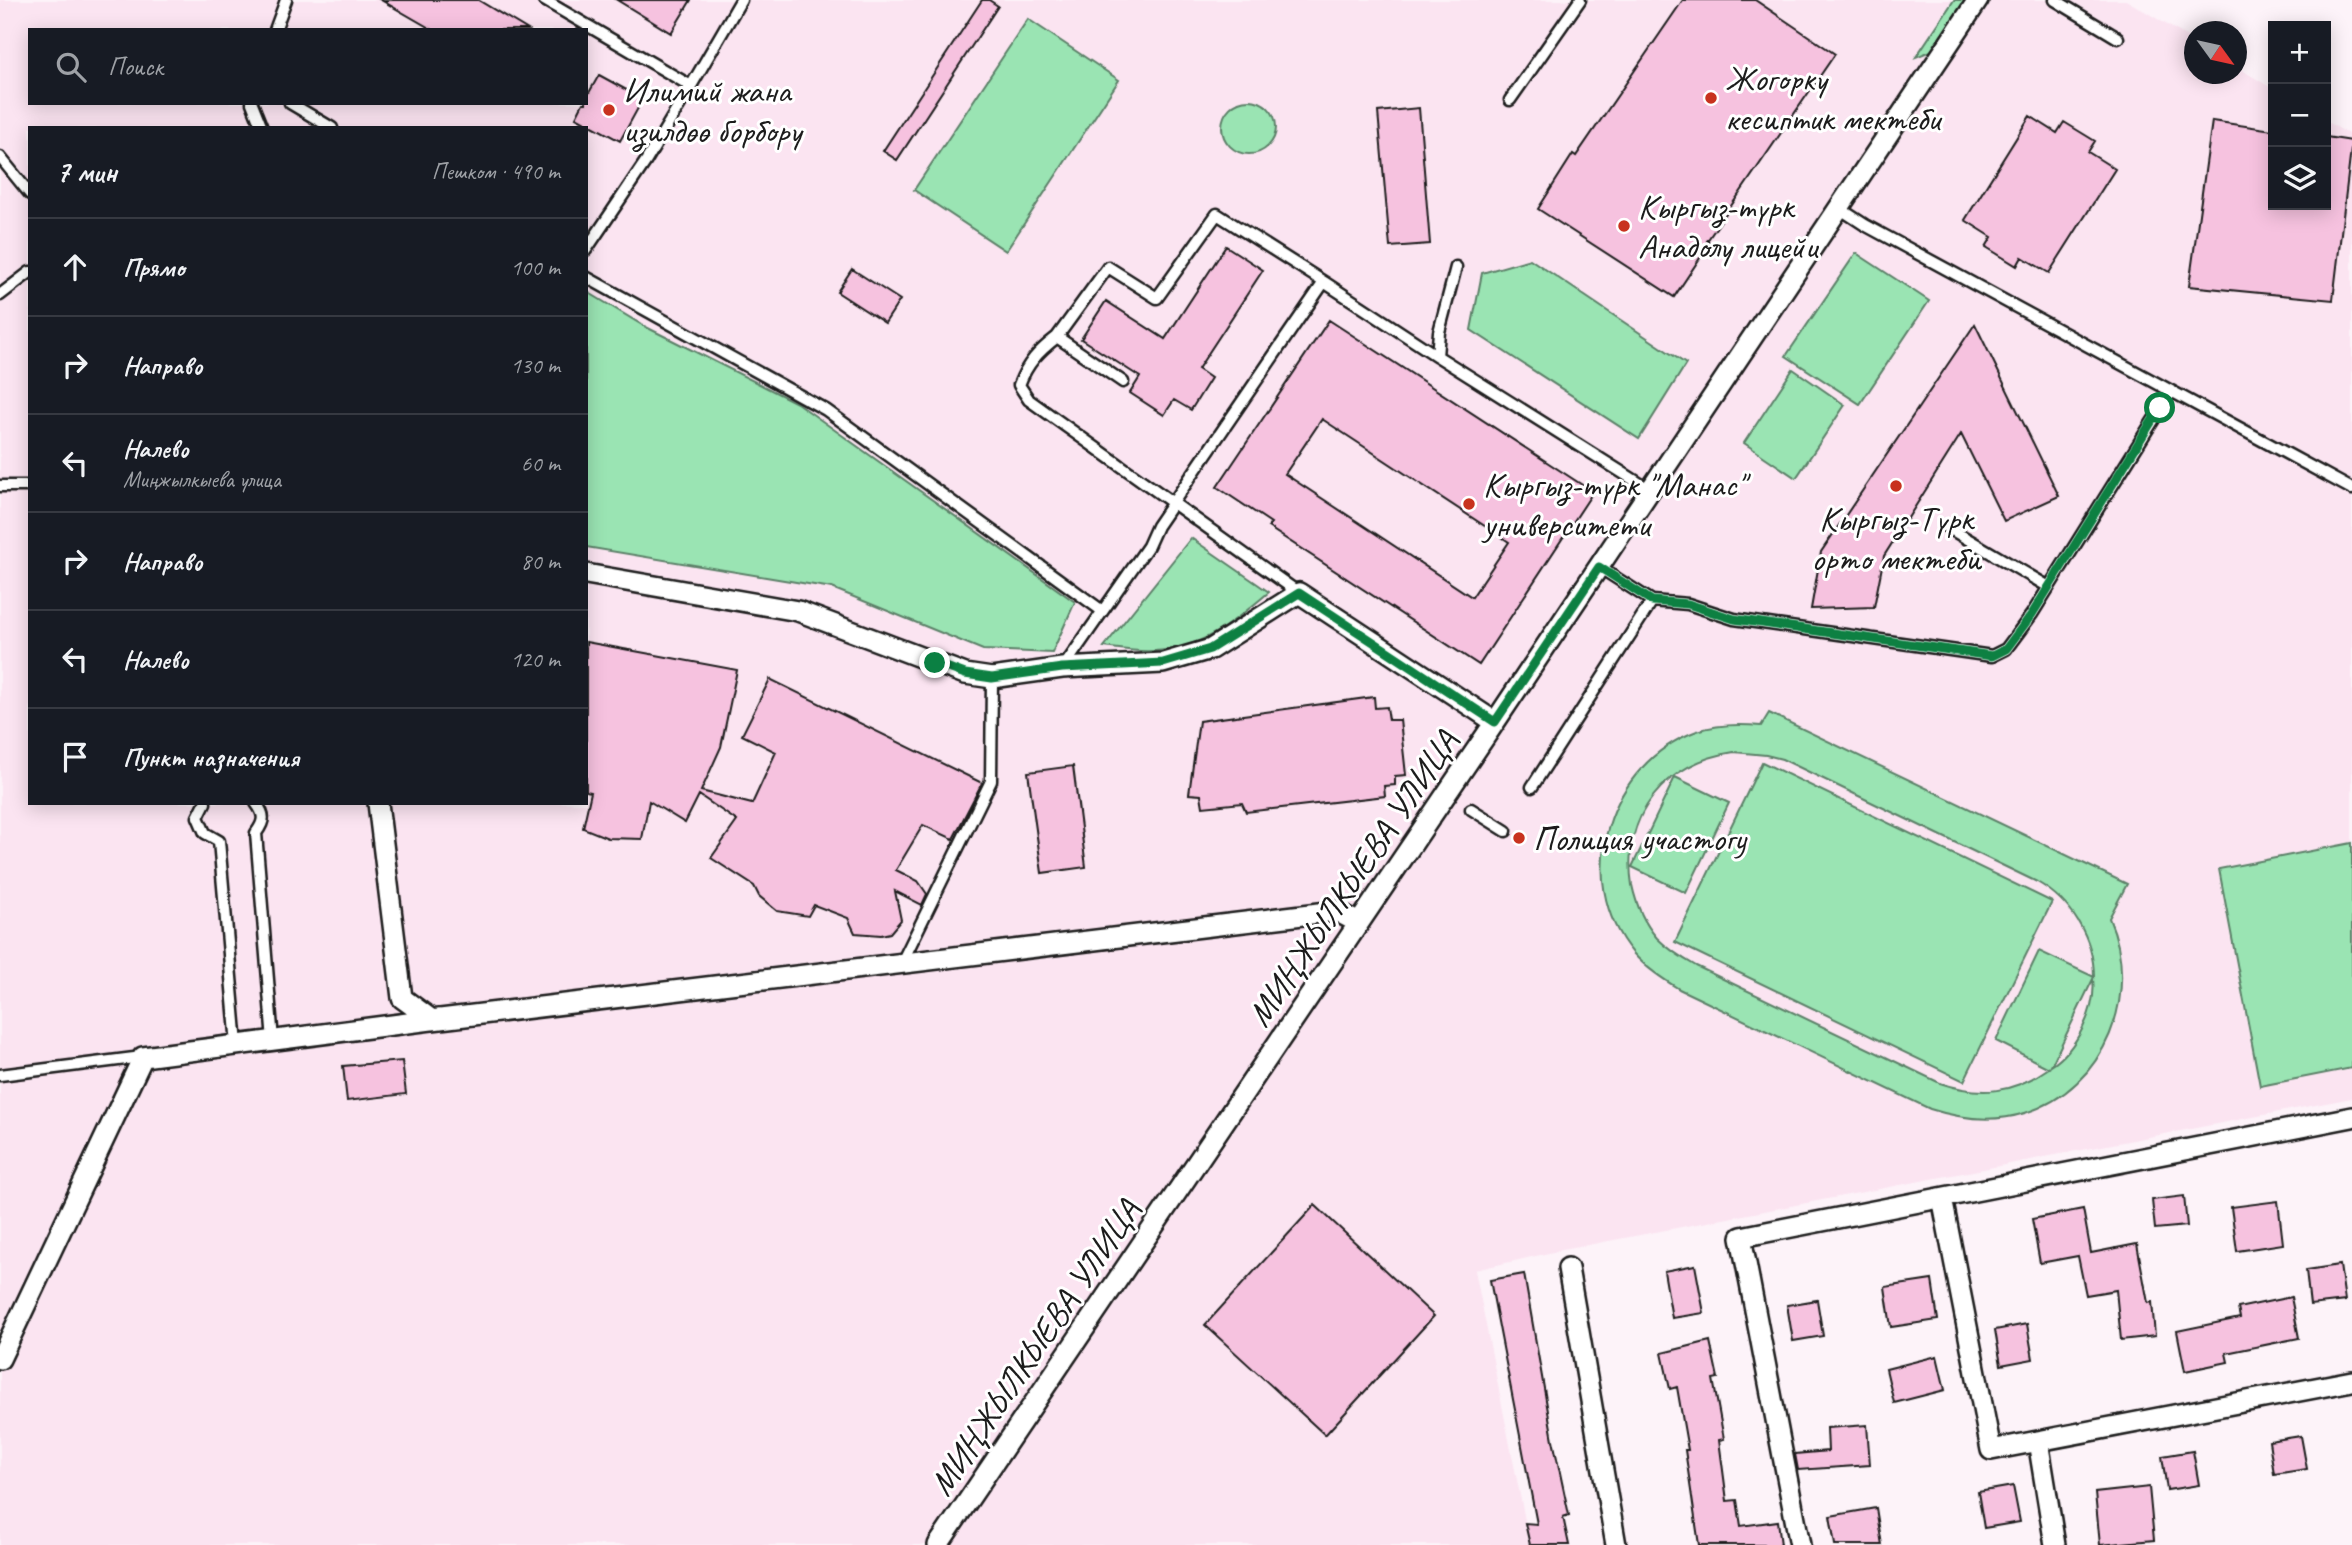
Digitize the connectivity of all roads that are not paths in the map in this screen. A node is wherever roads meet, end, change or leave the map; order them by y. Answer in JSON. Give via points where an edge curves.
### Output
{"nodes":[{"id":1,"x":286,"y":0,"type":"edge"},
{"id":2,"x":544,"y":0,"type":"edge"},
{"id":3,"x":741,"y":0,"type":"edge"},
{"id":4,"x":1580,"y":0,"type":"edge"},
{"id":5,"x":1978,"y":0,"type":"edge"},
{"id":6,"x":2055,"y":0,"type":"edge"},
{"id":7,"x":276,"y":28,"type":"edge"},
{"id":8,"x":2118,"y":38,"type":"dead end"},
{"id":9,"x":691,"y":86,"type":"junction"},
{"id":10,"x":1510,"y":100,"type":"dead end"},
{"id":11,"x":253,"y":105,"type":"edge"},
{"id":12,"x":293,"y":105,"type":"edge"},
{"id":13,"x":261,"y":126,"type":"edge"},
{"id":14,"x":329,"y":126,"type":"edge"},
{"id":15,"x":0,"y":157,"type":"edge"},
{"id":16,"x":28,"y":192,"type":"edge"},
{"id":17,"x":1839,"y":208,"type":"junction"},
{"id":18,"x":588,"y":247,"type":"edge"},
{"id":19,"x":1456,"y":267,"type":"dead end"},
{"id":20,"x":28,"y":274,"type":"edge"},
{"id":21,"x":588,"y":278,"type":"edge"},
{"id":22,"x":1324,"y":282,"type":"junction"},
{"id":23,"x":0,"y":295,"type":"edge"},
{"id":24,"x":1057,"y":337,"type":"junction"},
{"id":25,"x":1437,"y":356,"type":"junction"},
{"id":26,"x":1123,"y":383,"type":"dead end"},
{"id":27,"x":2171,"y":392,"type":"junction"},
{"id":28,"x":0,"y":485,"type":"edge"},
{"id":29,"x":28,"y":486,"type":"edge"},
{"id":30,"x":2352,"y":489,"type":"edge"},
{"id":31,"x":1650,"y":491,"type":"junction"},
{"id":32,"x":1174,"y":503,"type":"junction"},
{"id":33,"x":1947,"y":527,"type":"dead end"},
{"id":34,"x":1599,"y":567,"type":"junction"},
{"id":35,"x":588,"y":574,"type":"edge"},
{"id":36,"x":2049,"y":587,"type":"junction"},
{"id":37,"x":1299,"y":593,"type":"junction"},
{"id":38,"x":1652,"y":601,"type":"junction"},
{"id":39,"x":1101,"y":610,"type":"junction"},
{"id":40,"x":1062,"y":668,"type":"junction"},
{"id":41,"x":992,"y":678,"type":"junction"},
{"id":42,"x":1495,"y":722,"type":"junction"},
{"id":43,"x":1532,"y":787,"type":"dead end"},
{"id":44,"x":204,"y":805,"type":"edge"},
{"id":45,"x":257,"y":805,"type":"edge"},
{"id":46,"x":378,"y":805,"type":"edge"},
{"id":47,"x":1471,"y":809,"type":"dead end"},
{"id":48,"x":1506,"y":831,"type":"dead end"},
{"id":49,"x":1359,"y":923,"type":"junction"},
{"id":50,"x":901,"y":965,"type":"junction"},
{"id":51,"x":457,"y":1017,"type":"junction"},
{"id":52,"x":273,"y":1041,"type":"junction"},
{"id":53,"x":237,"y":1045,"type":"junction"},
{"id":54,"x":143,"y":1057,"type":"junction"},
{"id":55,"x":0,"y":1075,"type":"edge"},
{"id":56,"x":2352,"y":1117,"type":"edge"},
{"id":57,"x":1942,"y":1198,"type":"junction"},
{"id":58,"x":1567,"y":1268,"type":"dead end"},
{"id":59,"x":0,"y":1359,"type":"edge"},
{"id":60,"x":2352,"y":1381,"type":"edge"},
{"id":61,"x":2038,"y":1441,"type":"junction"},
{"id":62,"x":938,"y":1545,"type":"edge"},
{"id":63,"x":1616,"y":1545,"type":"edge"},
{"id":64,"x":1800,"y":1545,"type":"edge"},
{"id":65,"x":2055,"y":1545,"type":"edge"}],
"edges":[{"from":1,"to":7,"type":"lane"},
{"from":2,"to":9,"type":"lane"},
{"from":3,"to":9,"type":"lane"},
{"from":4,"to":10,"type":"lane"},
{"from":5,"to":17,"type":"street","name":"МИҢЖЫЛКЫЕВА УЛИЦА"},
{"from":6,"to":8,"type":"lane"},
{"from":9,"to":18,"type":"lane"},
{"from":11,"to":13,"type":"lane"},
{"from":12,"to":14,"type":"lane"},
{"from":15,"to":16,"type":"lane"},
{"from":17,"to":27,"type":"lane"},
{"from":17,"to":31,"type":"street","name":"МИҢЖЫЛКЫЕВА УЛИЦА"},
{"from":19,"to":25,"type":"lane"},
{"from":20,"to":23,"type":"lane"},
{"from":21,"to":39,"type":"lane","via":[[826,410]]},
{"from":22,"to":24,"type":"lane","via":[[1217,214],[1157,298],[1108,267]]},
{"from":22,"to":25,"type":"lane"},
{"from":22,"to":32,"type":"lane"},
{"from":24,"to":26,"type":"lane"},
{"from":24,"to":32,"type":"lane","via":[[1035,355],[1024,372],[1019,385],[1029,400]]},
{"from":25,"to":31,"type":"lane"},
{"from":27,"to":30,"type":"lane"},
{"from":27,"to":36,"type":"lane"},
{"from":28,"to":29,"type":"lane"},
{"from":31,"to":34,"type":"street","name":"МИҢЖЫЛКЫЕВА УЛИЦА"},
{"from":32,"to":37,"type":"lane"},
{"from":32,"to":39,"type":"lane"},
{"from":33,"to":36,"type":"lane"},
{"from":34,"to":38,"type":"lane"},
{"from":34,"to":42,"type":"street","name":"МИҢЖЫЛКЫЕВА УЛИЦА"},
{"from":35,"to":41,"type":"street","via":[[798,611],[965,674]]},
{"from":36,"to":38,"type":"lane","via":[[2006,649],[1992,656],[1734,619],[1688,604]]},
{"from":37,"to":40,"type":"street","via":[[1210,649],[1163,663]]},
{"from":37,"to":42,"type":"street"},
{"from":38,"to":43,"type":"lane"},
{"from":39,"to":40,"type":"lane"},
{"from":40,"to":41,"type":"street"},
{"from":41,"to":50,"type":"lane","via":[[991,781]]},
{"from":42,"to":49,"type":"street","name":"МИҢЖЫЛКЫЕВА УЛИЦА"},
{"from":44,"to":53,"type":"lane","via":[[198,817],[205,833],[219,841]]},
{"from":45,"to":52,"type":"lane","via":[[263,813],[263,824],[256,833]]},
{"from":46,"to":51,"type":"street","via":[[402,998],[432,1020]]},
{"from":47,"to":48,"type":"lane"},
{"from":49,"to":50,"type":"street","via":[[1336,911]]},
{"from":49,"to":62,"type":"street","name":"МИҢЖЫЛКЫЕВА УЛИЦА"},
{"from":50,"to":51,"type":"street"},
{"from":51,"to":52,"type":"street"},
{"from":52,"to":53,"type":"street"},
{"from":53,"to":54,"type":"street"},
{"from":54,"to":55,"type":"lane"},
{"from":54,"to":59,"type":"street"},
{"from":56,"to":57,"type":"street"},
{"from":57,"to":61,"type":"street","via":[[1991,1450]]},
{"from":57,"to":64,"type":"street","via":[[1741,1237]]},
{"from":58,"to":63,"type":"street"},
{"from":60,"to":61,"type":"street"},
{"from":61,"to":65,"type":"street"}]}
